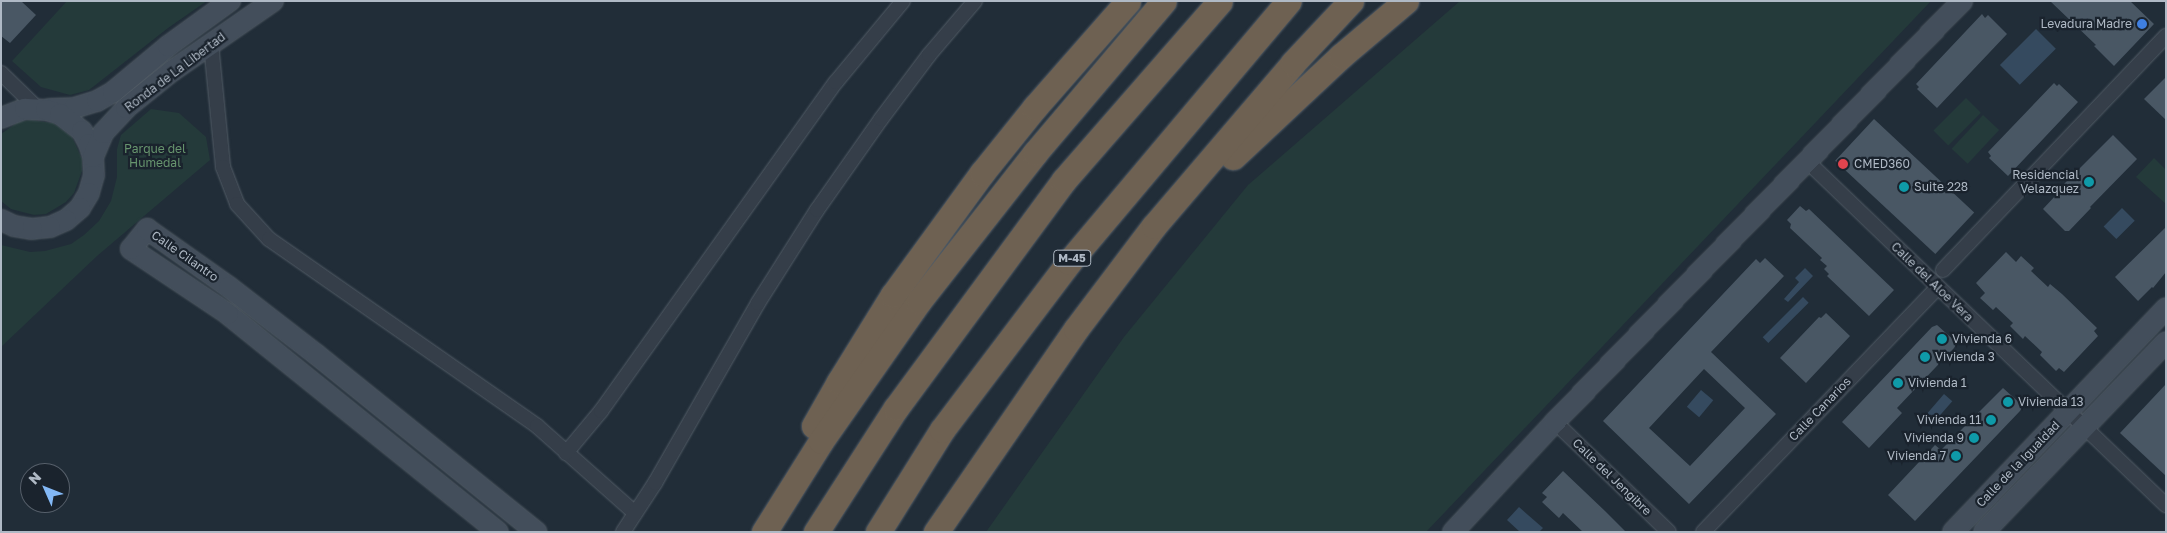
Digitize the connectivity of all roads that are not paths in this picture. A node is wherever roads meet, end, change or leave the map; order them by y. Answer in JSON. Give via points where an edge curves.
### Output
{"nodes":[{"id":1,"x":230,"y":1,"type":"edge"},
{"id":2,"x":273,"y":1,"type":"edge"},
{"id":3,"x":903,"y":1,"type":"edge"},
{"id":4,"x":974,"y":1,"type":"edge"},
{"id":5,"x":1113,"y":1,"type":"edge"},
{"id":6,"x":1128,"y":1,"type":"edge"},
{"id":7,"x":1164,"y":1,"type":"edge"},
{"id":8,"x":1220,"y":1,"type":"edge"},
{"id":9,"x":1289,"y":1,"type":"edge"},
{"id":10,"x":1351,"y":1,"type":"edge"},
{"id":11,"x":1406,"y":1,"type":"edge"},
{"id":12,"x":1962,"y":1,"type":"edge"},
{"id":13,"x":2166,"y":36,"type":"edge"},
{"id":14,"x":211,"y":44,"type":"junction"},
{"id":15,"x":1077,"y":58,"type":"junction"},
{"id":16,"x":1,"y":72,"type":"edge"},
{"id":17,"x":42,"y":109,"type":"junction"},
{"id":18,"x":5,"y":113,"type":"edge"},
{"id":19,"x":93,"y":157,"type":"junction"},
{"id":20,"x":1808,"y":162,"type":"junction"},
{"id":21,"x":1,"y":220,"type":"edge"},
{"id":22,"x":1943,"y":270,"type":"dead end"},
{"id":23,"x":1938,"y":287,"type":"junction"},
{"id":24,"x":2166,"y":308,"type":"edge"},
{"id":25,"x":1076,"y":329,"type":"junction"},
{"id":26,"x":2166,"y":342,"type":"edge"},
{"id":27,"x":2068,"y":411,"type":"junction"},
{"id":28,"x":1555,"y":422,"type":"junction"},
{"id":29,"x":2084,"y":427,"type":"junction"},
{"id":30,"x":566,"y":453,"type":"junction"},
{"id":31,"x":2166,"y":505,"type":"edge"},
{"id":32,"x":635,"y":513,"type":"junction"},
{"id":33,"x":764,"y":531,"type":"edge"},
{"id":34,"x":498,"y":532,"type":"edge"},
{"id":35,"x":536,"y":532,"type":"edge"},
{"id":36,"x":623,"y":532,"type":"edge"},
{"id":37,"x":816,"y":532,"type":"edge"},
{"id":38,"x":878,"y":532,"type":"edge"},
{"id":39,"x":936,"y":532,"type":"edge"},
{"id":40,"x":1453,"y":532,"type":"edge"},
{"id":41,"x":1669,"y":532,"type":"edge"},
{"id":42,"x":1703,"y":532,"type":"edge"},
{"id":43,"x":1953,"y":532,"type":"edge"},
{"id":44,"x":1984,"y":532,"type":"edge"}],
"edges":[{"from":1,"to":17,"type":"street","name":"Ronda de La Libertad","via":[[168,46],[113,92],[74,108]]},
{"from":2,"to":14,"type":"street","name":"Ronda de La Libertad"},
{"from":3,"to":30,"type":"street","via":[[836,82],[601,411]]},
{"from":4,"to":32,"type":"street","via":[[929,55],[817,210],[758,303]]},
{"from":5,"to":15,"type":"street"},
{"from":6,"to":15,"type":"highway"},
{"from":7,"to":33,"type":"highway","via":[[1035,153],[919,301]]},
{"from":8,"to":37,"type":"highway","via":[[1064,180],[896,408]]},
{"from":9,"to":38,"type":"highway","number":"M-45","via":[[1069,262],[942,430]]},
{"from":10,"to":25,"type":"highway","via":[[1293,63],[1154,226]]},
{"from":11,"to":25,"type":"highway","via":[[1244,145]]},
{"from":12,"to":20,"type":"street"},
{"from":13,"to":22,"type":"street"},
{"from":14,"to":19,"type":"street","name":"Ronda de La Libertad","via":[[119,114],[103,133]]},
{"from":14,"to":30,"type":"street","via":[[223,167],[237,204],[269,239],[537,426]]},
{"from":15,"to":33,"type":"highway","via":[[982,173],[893,295],[815,424]]},
{"from":16,"to":17,"type":"street"},
{"from":17,"to":18,"type":"street","name":"Ronda de La Libertad"},
{"from":17,"to":19,"type":"street","via":[[60,114],[82,132]]},
{"from":19,"to":21,"type":"street","via":[[94,175],[89,193],[80,208],[66,220],[50,227],[32,229]]},
{"from":20,"to":23,"type":"street","name":"Calle del Aloe Vera"},
{"from":20,"to":28,"type":"street"},
{"from":23,"to":27,"type":"street","name":"Calle del Aloe Vera"},
{"from":23,"to":42,"type":"street","name":"Calle Canarios"},
{"from":24,"to":27,"type":"street","name":"Calle de la Igualdad"},
{"from":25,"to":39,"type":"highway"},
{"from":26,"to":29,"type":"street","name":"Calle de la Igualdad"},
{"from":27,"to":29,"type":"street","name":"Calle del Aloe Vera"},
{"from":27,"to":43,"type":"street","name":"Calle de la Igualdad"},
{"from":28,"to":40,"type":"street"},
{"from":28,"to":41,"type":"street","name":"Calle del Jengibre"},
{"from":29,"to":31,"type":"street","name":"Calle del Aloe Vera"},
{"from":29,"to":44,"type":"street","name":"Calle de la Igualdad"},
{"from":30,"to":32,"type":"street"},
{"from":32,"to":36,"type":"street"},
{"from":34,"to":35,"type":"street","name":"Calle Cilantro","via":[[228,314],[131,249],[147,229],[317,355]]}]}
